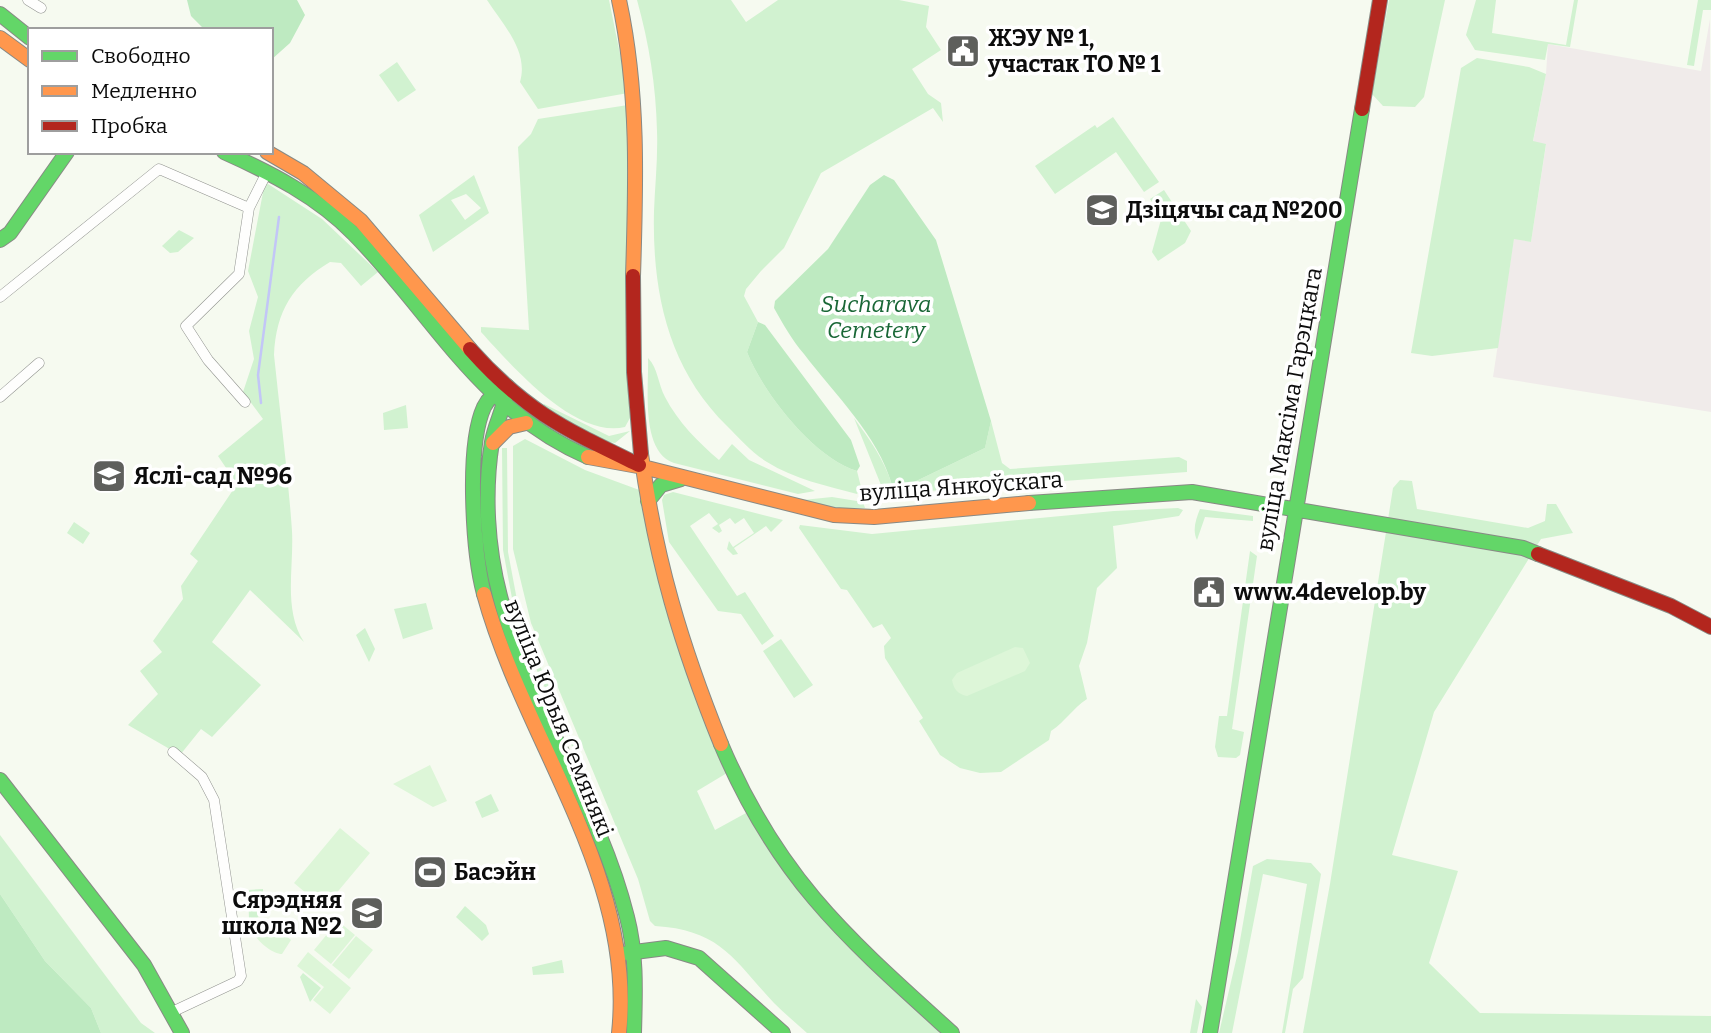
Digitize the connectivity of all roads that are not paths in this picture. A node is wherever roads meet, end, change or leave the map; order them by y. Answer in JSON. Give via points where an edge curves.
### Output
{"nodes":[{"id":1,"x":28,"y":0,"type":"edge"},
{"id":2,"x":619,"y":0,"type":"edge"},
{"id":3,"x":1380,"y":0,"type":"edge"},
{"id":4,"x":41,"y":8,"type":"dead end"},
{"id":5,"x":0,"y":14,"type":"edge"},
{"id":6,"x":28,"y":36,"type":"edge"},
{"id":7,"x":0,"y":38,"type":"edge"},
{"id":8,"x":28,"y":59,"type":"edge"},
{"id":9,"x":66,"y":154,"type":"edge"},
{"id":10,"x":228,"y":154,"type":"edge"},
{"id":11,"x":270,"y":154,"type":"edge"},
{"id":12,"x":267,"y":173,"type":"junction"},
{"id":13,"x":249,"y":208,"type":"junction"},
{"id":14,"x":0,"y":240,"type":"edge"},
{"id":15,"x":0,"y":298,"type":"edge"},
{"id":16,"x":39,"y":362,"type":"dead end"},
{"id":17,"x":507,"y":386,"type":"junction"},
{"id":18,"x":491,"y":395,"type":"junction"},
{"id":19,"x":0,"y":397,"type":"edge"},
{"id":20,"x":245,"y":402,"type":"dead end"},
{"id":21,"x":503,"y":406,"type":"junction"},
{"id":22,"x":526,"y":423,"type":"junction"},
{"id":23,"x":640,"y":431,"type":"junction"},
{"id":24,"x":491,"y":447,"type":"junction"},
{"id":25,"x":610,"y":450,"type":"junction"},
{"id":26,"x":643,"y":467,"type":"junction"},
{"id":27,"x":682,"y":478,"type":"junction"},
{"id":28,"x":648,"y":501,"type":"junction"},
{"id":29,"x":1295,"y":507,"type":"junction"},
{"id":30,"x":1711,"y":626,"type":"edge"},
{"id":31,"x":173,"y":752,"type":"dead end"},
{"id":32,"x":0,"y":780,"type":"edge"},
{"id":33,"x":626,"y":953,"type":"junction"},
{"id":34,"x":172,"y":1012,"type":"junction"},
{"id":35,"x":182,"y":1033,"type":"edge"},
{"id":36,"x":619,"y":1033,"type":"edge"},
{"id":37,"x":634,"y":1033,"type":"edge"},
{"id":38,"x":783,"y":1033,"type":"edge"},
{"id":39,"x":951,"y":1033,"type":"edge"},
{"id":40,"x":1210,"y":1033,"type":"edge"}],
"edges":[{"from":1,"to":4,"type":"street"},
{"from":2,"to":23,"type":"main road","via":[[633,63],[635,98],[633,335]]},
{"from":3,"to":29,"type":"main road","name":"вуліца Максіма Гарэцкага"},
{"from":5,"to":6,"type":"main road"},
{"from":7,"to":8,"type":"main road"},
{"from":9,"to":14,"type":"main road","via":[[10,233]]},
{"from":10,"to":12,"type":"main road"},
{"from":11,"to":17,"type":"main road","via":[[358,214],[484,365]]},
{"from":12,"to":13,"type":"street"},
{"from":12,"to":18,"type":"main road","via":[[307,195],[352,232]]},
{"from":13,"to":15,"type":"street","via":[[159,169]]},
{"from":13,"to":20,"type":"street","via":[[239,274],[186,326]]},
{"from":16,"to":19,"type":"street"},
{"from":17,"to":18,"type":"main road"},
{"from":17,"to":21,"type":"main road","name":"вуліца Юрыя Семянякі"},
{"from":17,"to":25,"type":"main road","via":[[558,427]]},
{"from":18,"to":21,"type":"main road"},
{"from":18,"to":33,"type":"main road","name":"вуліца Юрыя Семянякі","via":[[480,418],[476,446],[475,523],[482,583],[505,659],[601,883]]},
{"from":21,"to":22,"type":"main road"},
{"from":21,"to":24,"type":"main road","name":"вуліца Юрыя Семянякі"},
{"from":22,"to":24,"type":"main road","via":[[509,427]]},
{"from":22,"to":26,"type":"main road","via":[[611,466]]},
{"from":23,"to":25,"type":"main road","via":[[632,443]]},
{"from":23,"to":26,"type":"main road"},
{"from":24,"to":33,"type":"main road","name":"вуліца Юрыя Семянякі","via":[[490,522],[501,600],[524,665],[609,860],[627,915]]},
{"from":25,"to":26,"type":"main road"},
{"from":26,"to":27,"type":"main road","name":"вуліца Янкоўскага"},
{"from":26,"to":28,"type":"main road"},
{"from":27,"to":28,"type":"main road","via":[[661,485]]},
{"from":27,"to":29,"type":"main road","name":"вуліца Янкоўскага","via":[[789,506],[874,517],[1192,492]]},
{"from":28,"to":39,"type":"main road","via":[[681,640],[725,756],[777,854],[828,919]]},
{"from":29,"to":30,"type":"main road","name":"вуліца Янкоўскага","via":[[1523,548]]},
{"from":29,"to":40,"type":"main road","name":"вуліца Максіма Гарэцкага"},
{"from":31,"to":34,"type":"street","via":[[202,777],[214,800],[241,976]]},
{"from":32,"to":34,"type":"main road","via":[[137,953]]},
{"from":33,"to":36,"type":"main road","name":"вуліца Юрыя Семянякі"},
{"from":33,"to":37,"type":"main road","name":"вуліца Юрыя Семянякі"},
{"from":33,"to":38,"type":"main road","via":[[666,948],[699,958]]},
{"from":34,"to":35,"type":"main road"}]}
